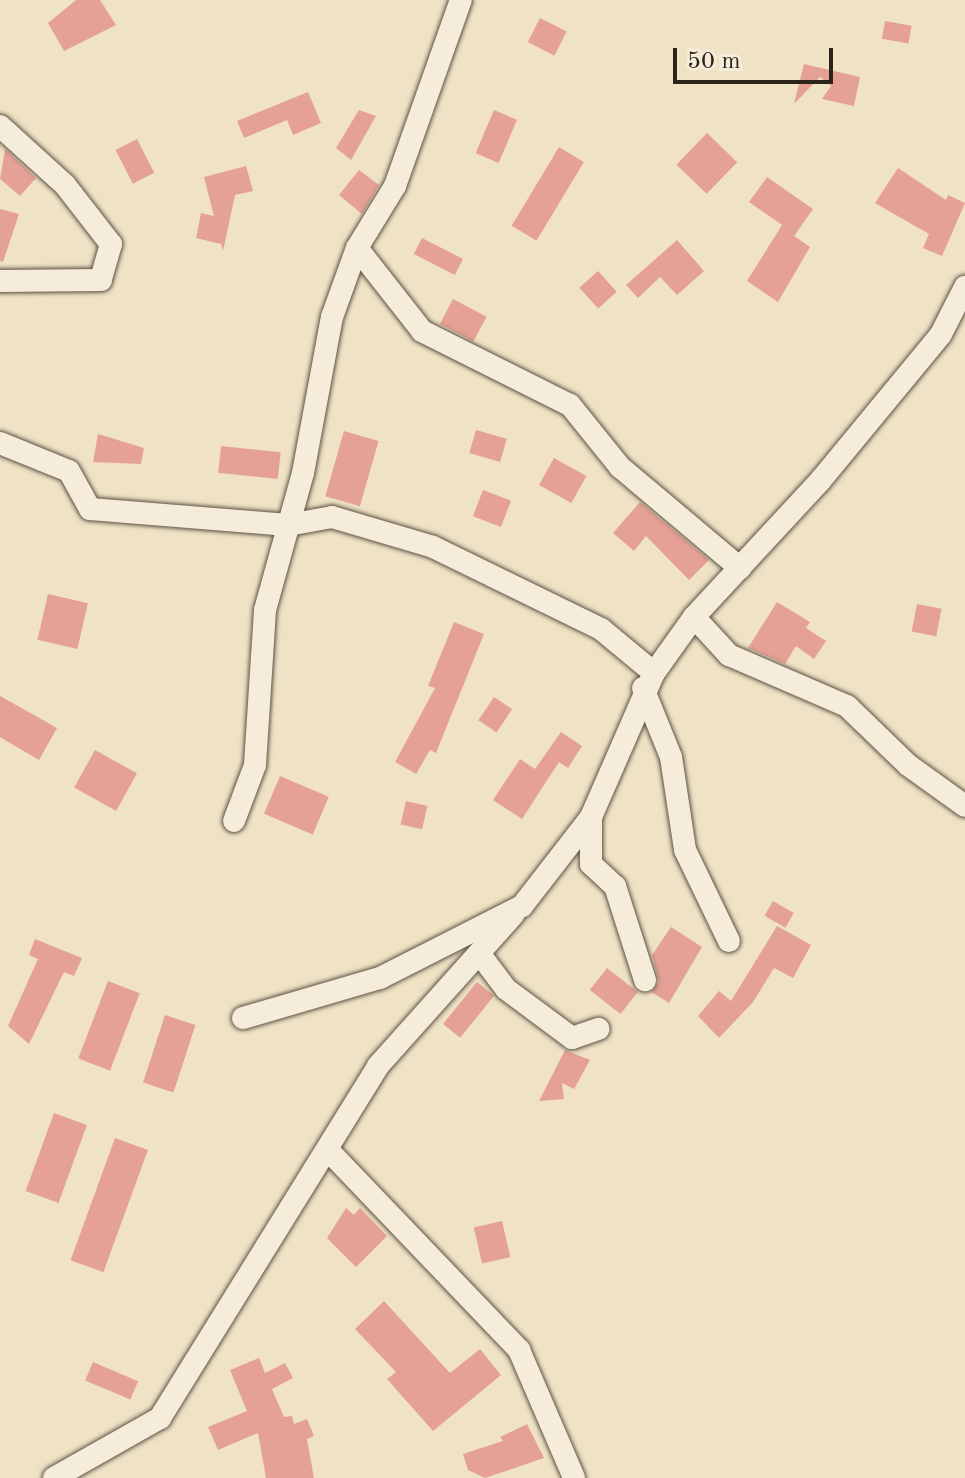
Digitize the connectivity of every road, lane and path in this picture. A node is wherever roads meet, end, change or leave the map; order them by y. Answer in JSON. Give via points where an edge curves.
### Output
{"nodes":[{"id":1,"x":461,"y":0,"type":"edge"},
{"id":2,"x":0,"y":126,"type":"edge"},
{"id":3,"x":357,"y":248,"type":"junction"},
{"id":4,"x":0,"y":281,"type":"edge"},
{"id":5,"x":965,"y":287,"type":"edge"},
{"id":6,"x":0,"y":443,"type":"edge"},
{"id":7,"x":288,"y":525,"type":"junction"},
{"id":8,"x":740,"y":568,"type":"junction"},
{"id":9,"x":694,"y":617,"type":"junction"},
{"id":10,"x":649,"y":680,"type":"junction"},
{"id":11,"x":965,"y":806,"type":"edge"},
{"id":12,"x":591,"y":817,"type":"junction"},
{"id":13,"x":234,"y":821,"type":"dead end"},
{"id":14,"x":522,"y":906,"type":"junction"},
{"id":15,"x":729,"y":941,"type":"dead end"},
{"id":16,"x":479,"y":953,"type":"junction"},
{"id":17,"x":645,"y":980,"type":"dead end"},
{"id":18,"x":243,"y":1018,"type":"dead end"},
{"id":19,"x":598,"y":1029,"type":"dead end"},
{"id":20,"x":328,"y":1150,"type":"junction"},
{"id":21,"x":54,"y":1478,"type":"edge"},
{"id":22,"x":574,"y":1478,"type":"edge"}],
"edges":[{"from":1,"to":3,"type":"street","via":[[395,186]]},
{"from":2,"to":4,"type":"street","via":[[65,185],[111,244],[101,280]]},
{"from":3,"to":7,"type":"street","via":[[332,317]]},
{"from":3,"to":8,"type":"street","via":[[422,331],[570,405],[620,467]]},
{"from":5,"to":8,"type":"street","via":[[941,334]]},
{"from":6,"to":7,"type":"street","via":[[69,471],[90,509]]},
{"from":7,"to":10,"type":"street","via":[[332,517],[433,547],[601,629]]},
{"from":7,"to":13,"type":"street","via":[[265,610],[255,765]]},
{"from":8,"to":9,"type":"street"},
{"from":9,"to":10,"type":"street"},
{"from":9,"to":11,"type":"street","via":[[729,655],[847,706],[908,765]]},
{"from":10,"to":12,"type":"street"},
{"from":10,"to":15,"type":"street","via":[[671,757],[685,850]]},
{"from":12,"to":14,"type":"street"},
{"from":12,"to":17,"type":"street","via":[[591,864],[615,886]]},
{"from":14,"to":16,"type":"street"},
{"from":14,"to":18,"type":"street","via":[[380,978]]},
{"from":16,"to":19,"type":"street","via":[[506,989],[572,1038]]},
{"from":16,"to":20,"type":"street","via":[[378,1066]]},
{"from":20,"to":21,"type":"street","via":[[160,1418]]},
{"from":20,"to":22,"type":"street","via":[[519,1350]]}]}
